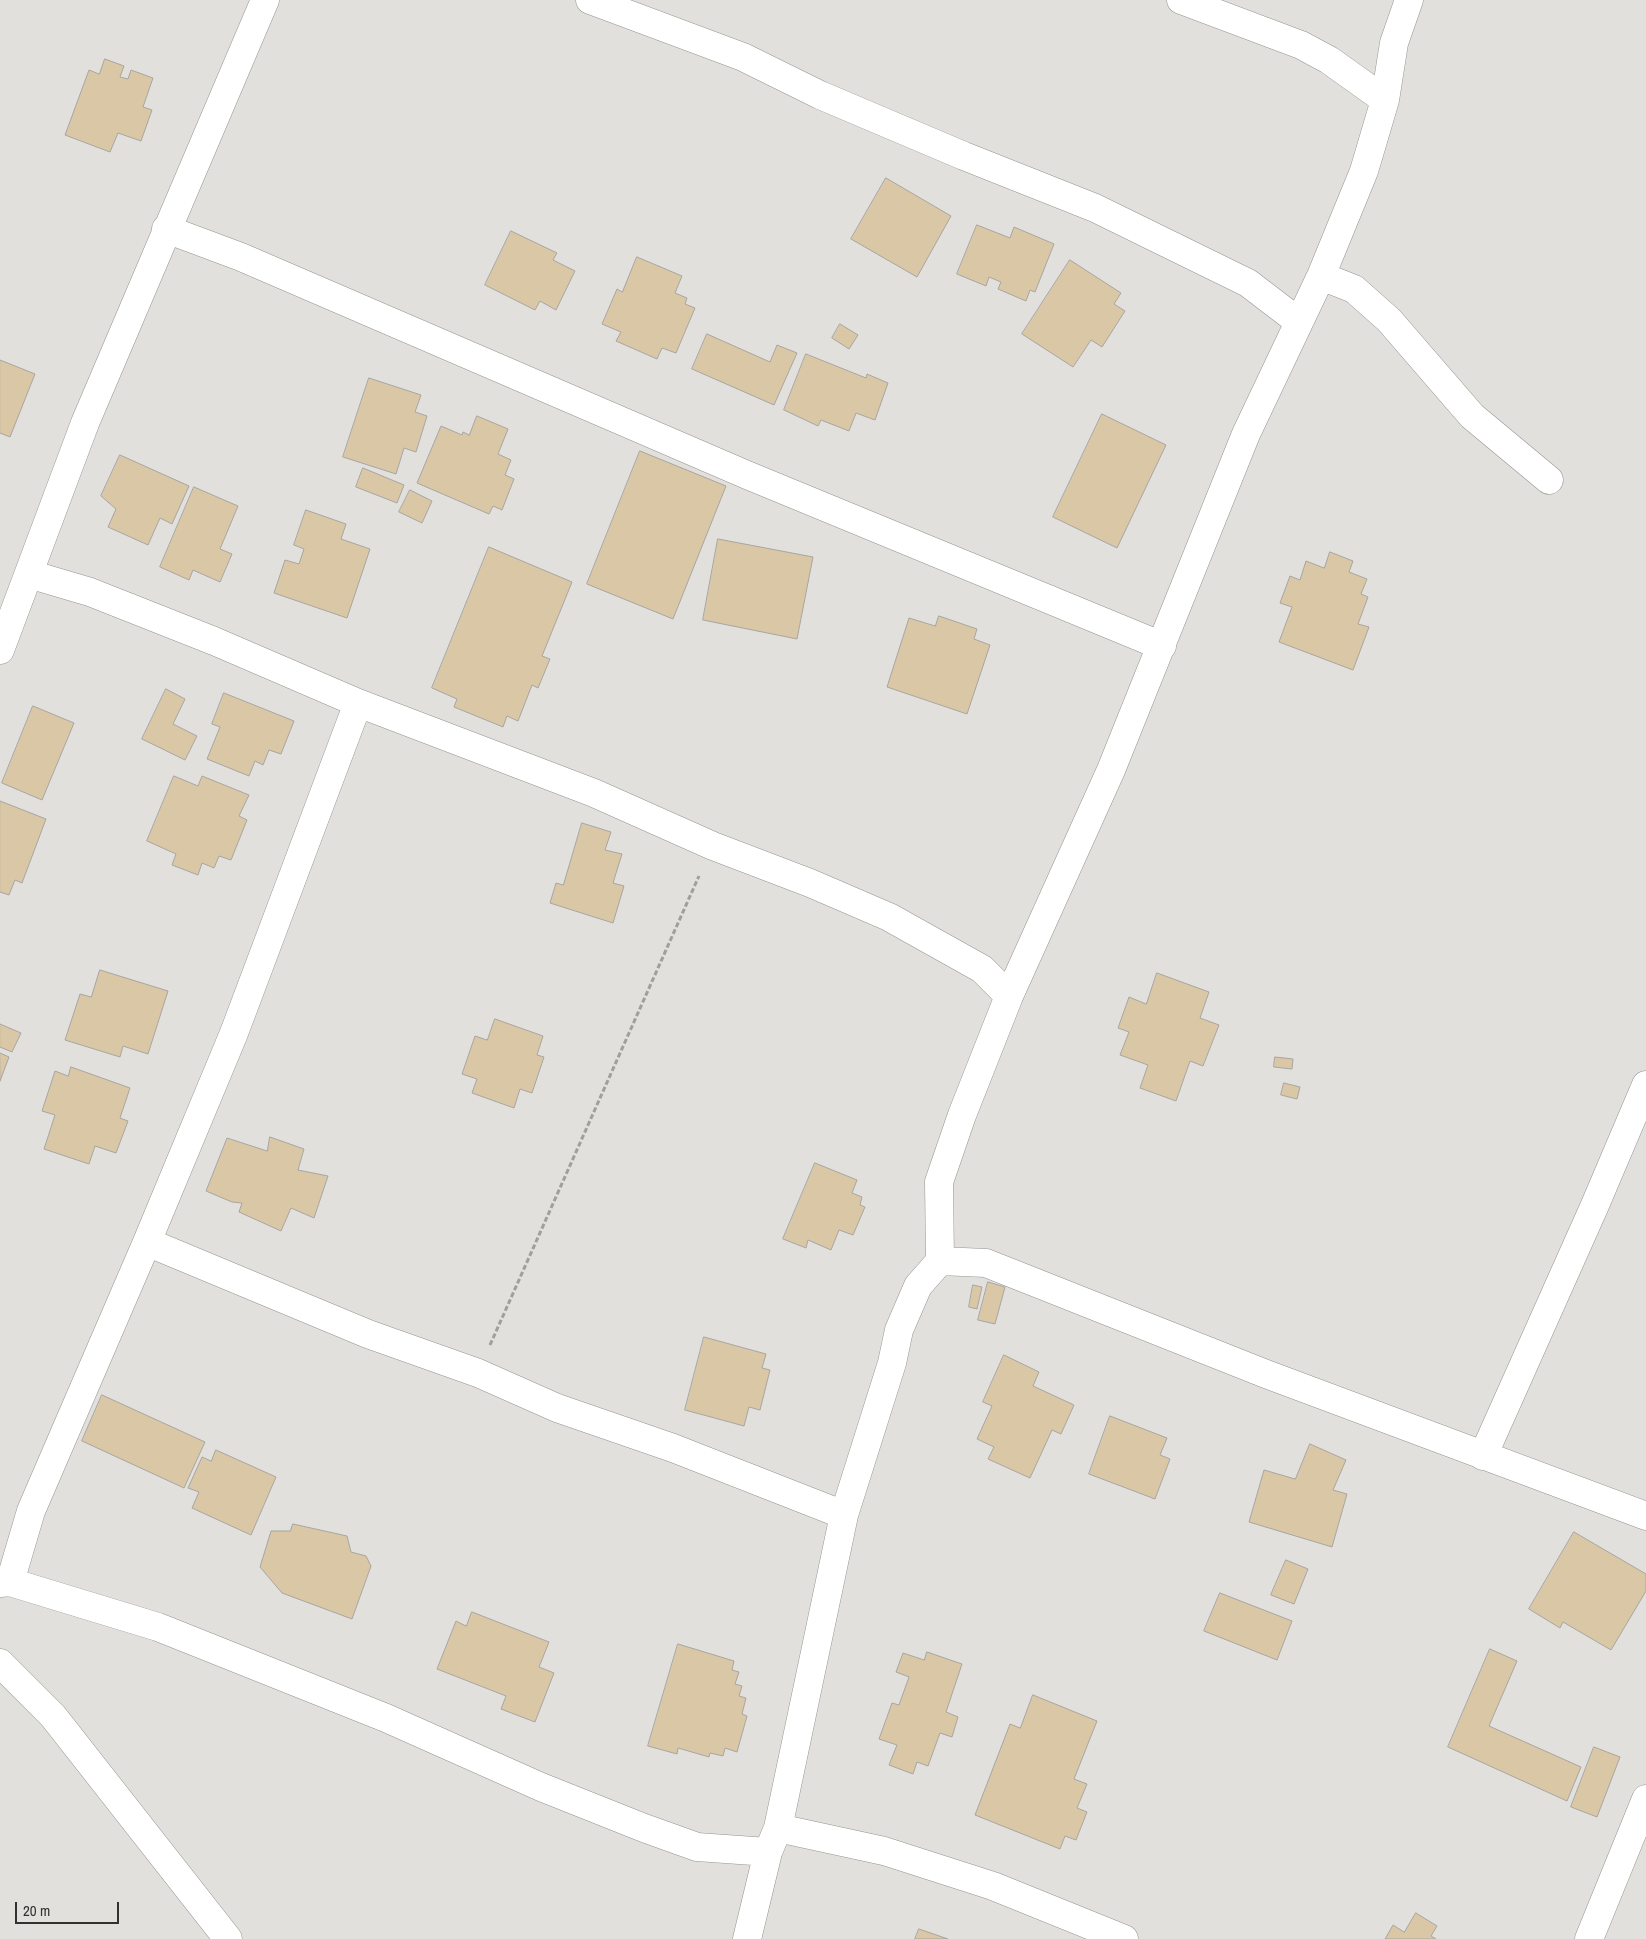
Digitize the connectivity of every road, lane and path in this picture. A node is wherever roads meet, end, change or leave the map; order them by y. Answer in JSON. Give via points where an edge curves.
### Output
{"nodes":[{"id":1,"x":265,"y":0,"type":"edge"},
{"id":2,"x":590,"y":0,"type":"edge"},
{"id":3,"x":1181,"y":0,"type":"edge"},
{"id":4,"x":1409,"y":0,"type":"edge"},
{"id":5,"x":1385,"y":100,"type":"junction"},
{"id":6,"x":166,"y":230,"type":"junction"},
{"id":7,"x":1320,"y":276,"type":"junction"},
{"id":8,"x":1299,"y":322,"type":"junction"},
{"id":9,"x":1548,"y":480,"type":"dead end"},
{"id":10,"x":28,"y":574,"type":"junction"},
{"id":11,"x":1162,"y":646,"type":"junction"},
{"id":12,"x":0,"y":650,"type":"edge"},
{"id":13,"x":358,"y":703,"type":"junction"},
{"id":14,"x":713,"y":846,"type":"junction"},
{"id":15,"x":1009,"y":996,"type":"junction"},
{"id":16,"x":1646,"y":1085,"type":"edge"},
{"id":17,"x":147,"y":1242,"type":"junction"},
{"id":18,"x":940,"y":1261,"type":"junction"},
{"id":19,"x":478,"y":1373,"type":"junction"},
{"id":20,"x":1483,"y":1456,"type":"junction"},
{"id":21,"x":844,"y":1515,"type":"junction"},
{"id":22,"x":1646,"y":1516,"type":"edge"},
{"id":23,"x":5,"y":1582,"type":"edge"},
{"id":24,"x":0,"y":1663,"type":"edge"},
{"id":25,"x":1646,"y":1799,"type":"edge"},
{"id":26,"x":773,"y":1840,"type":"junction"},
{"id":27,"x":228,"y":1939,"type":"edge"},
{"id":28,"x":747,"y":1939,"type":"edge"},
{"id":29,"x":1124,"y":1939,"type":"edge"},
{"id":30,"x":1589,"y":1939,"type":"edge"}],
"edges":[{"from":1,"to":6,"type":"street"},
{"from":2,"to":8,"type":"street","via":[[743,57],[829,99],[1095,208],[1248,283]]},
{"from":3,"to":5,"type":"street","via":[[1301,45],[1351,74]]},
{"from":4,"to":5,"type":"street","via":[[1394,43]]},
{"from":5,"to":7,"type":"street","via":[[1364,171]]},
{"from":6,"to":10,"type":"street","via":[[85,424]]},
{"from":6,"to":11,"type":"street","via":[[241,257],[747,475]]},
{"from":7,"to":8,"type":"street"},
{"from":7,"to":9,"type":"street","via":[[1354,289],[1389,320],[1472,416]]},
{"from":8,"to":11,"type":"street","via":[[1246,434]]},
{"from":10,"to":12,"type":"street"},
{"from":10,"to":13,"type":"street","via":[[90,592],[214,640]]},
{"from":11,"to":15,"type":"street","via":[[1111,770]]},
{"from":13,"to":14,"type":"street","via":[[594,792]]},
{"from":13,"to":17,"type":"street","via":[[237,1024]]},
{"from":14,"to":15,"type":"street","via":[[889,917],[982,968]]},
{"from":14,"to":19,"type":"path"},
{"from":15,"to":18,"type":"street","via":[[939,1182]]},
{"from":16,"to":20,"type":"street"},
{"from":17,"to":19,"type":"street","via":[[368,1334]]},
{"from":17,"to":23,"type":"street","via":[[31,1510]]},
{"from":18,"to":20,"type":"street","via":[[986,1263]]},
{"from":18,"to":21,"type":"street","via":[[918,1286],[899,1330],[892,1363]]},
{"from":19,"to":21,"type":"street","via":[[557,1408],[673,1448]]},
{"from":20,"to":22,"type":"street"},
{"from":21,"to":26,"type":"street"},
{"from":23,"to":26,"type":"street","via":[[158,1626],[670,1838],[697,1847]]},
{"from":24,"to":27,"type":"street","via":[[53,1716]]},
{"from":25,"to":30,"type":"street"},
{"from":26,"to":28,"type":"street"},
{"from":26,"to":29,"type":"street","via":[[884,1851],[993,1886]]}]}
